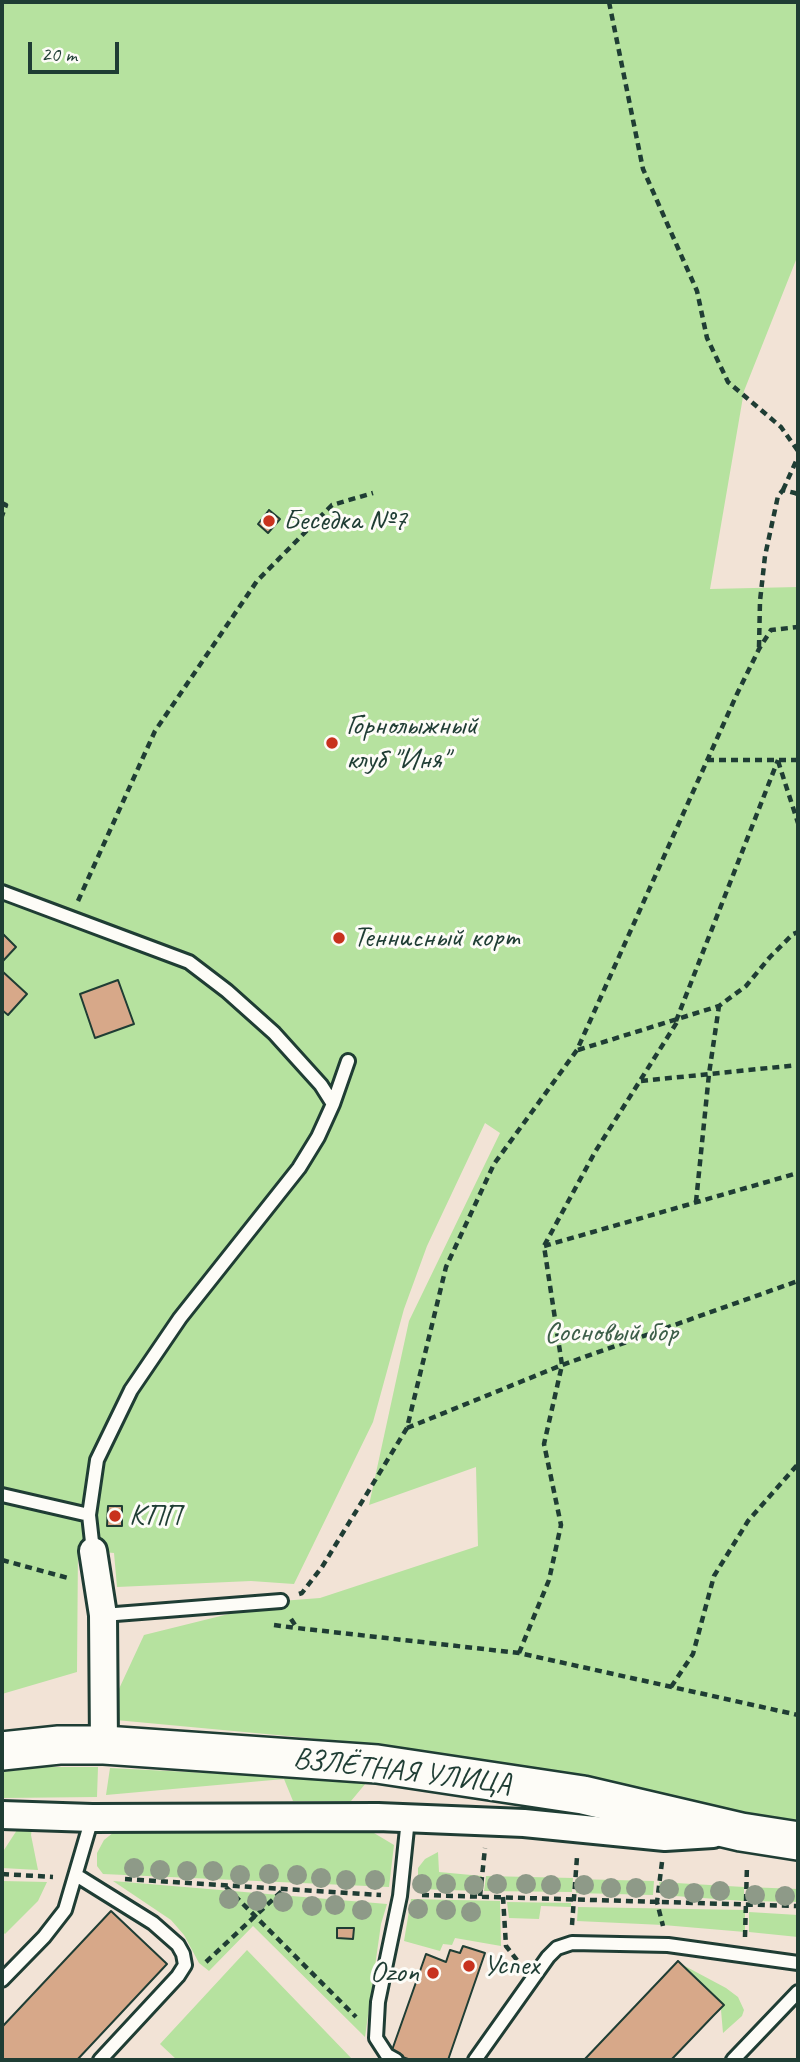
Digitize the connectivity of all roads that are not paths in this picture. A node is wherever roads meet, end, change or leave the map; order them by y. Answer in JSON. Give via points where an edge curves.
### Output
{"nodes":[{"id":1,"x":2,"y":892,"type":"edge"},
{"id":2,"x":348,"y":1061,"type":"dead end"},
{"id":3,"x":333,"y":1104,"type":"junction"},
{"id":4,"x":2,"y":1494,"type":"edge"},
{"id":5,"x":89,"y":1515,"type":"junction"},
{"id":6,"x":93,"y":1551,"type":"joint"},
{"id":7,"x":281,"y":1601,"type":"road end"},
{"id":8,"x":103,"y":1615,"type":"junction"},
{"id":9,"x":104,"y":1745,"type":"junction"},
{"id":10,"x":2,"y":1751,"type":"edge"},
{"id":11,"x":2,"y":1815,"type":"edge"},
{"id":12,"x":92,"y":1818,"type":"junction"},
{"id":13,"x":408,"y":1819,"type":"junction"},
{"id":14,"x":745,"y":1832,"type":"junction"},
{"id":15,"x":798,"y":1841,"type":"edge"},
{"id":16,"x":76,"y":1875,"type":"junction"},
{"id":17,"x":798,"y":1963,"type":"edge"},
{"id":18,"x":2,"y":1980,"type":"edge"},
{"id":19,"x":798,"y":1992,"type":"edge"},
{"id":20,"x":100,"y":2060,"type":"edge"},
{"id":21,"x":396,"y":2060,"type":"edge"},
{"id":22,"x":475,"y":2060,"type":"edge"},
{"id":23,"x":733,"y":2060,"type":"edge"}],
"edges":[{"from":1,"to":3,"type":"lane","via":[[189,962],[274,1033]]},
{"from":2,"to":3,"type":"lane"},
{"from":3,"to":5,"type":"lane","via":[[299,1168],[180,1318],[131,1391],[97,1460]]},
{"from":4,"to":5,"type":"lane"},
{"from":5,"to":6,"type":"lane"},
{"from":6,"to":8,"type":"street"},
{"from":7,"to":8,"type":"lane"},
{"from":8,"to":9,"type":"street"},
{"from":9,"to":10,"type":"main road","name":"ВЗЛЁТНАЯ УЛИЦА"},
{"from":9,"to":14,"type":"main road","name":"ВЗЛЁТНАЯ УЛИЦА","via":[[377,1764],[583,1795]]},
{"from":11,"to":12,"type":"street"},
{"from":12,"to":13,"type":"street"},
{"from":12,"to":16,"type":"lane"},
{"from":13,"to":14,"type":"street","via":[[665,1837]]},
{"from":13,"to":21,"type":"lane","via":[[376,2038]]},
{"from":14,"to":15,"type":"main road","name":"ВЗЛЁТНАЯ УЛИЦА"},
{"from":16,"to":18,"type":"lane","via":[[65,1910]]},
{"from":16,"to":20,"type":"lane","via":[[153,1923],[183,1954],[185,1965]]},
{"from":17,"to":22,"type":"lane","via":[[668,1945],[572,1943],[557,1948]]},
{"from":19,"to":23,"type":"lane"}]}
